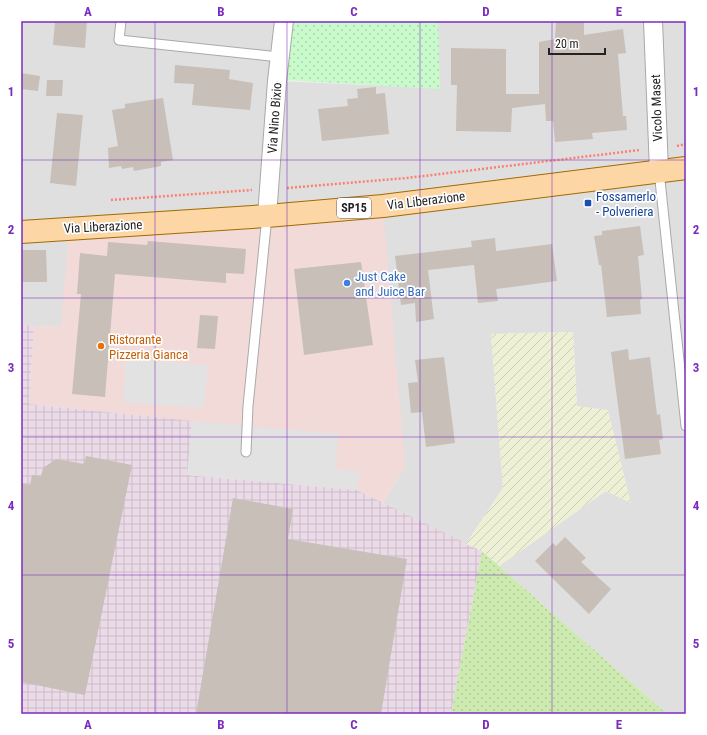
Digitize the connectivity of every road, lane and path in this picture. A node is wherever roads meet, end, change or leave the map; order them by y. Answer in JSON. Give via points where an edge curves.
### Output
{"nodes":[{"id":1,"x":121,"y":21,"type":"edge"},
{"id":2,"x":284,"y":21,"type":"edge"},
{"id":3,"x":653,"y":21,"type":"edge"},
{"id":4,"x":279,"y":57,"type":"junction"},
{"id":5,"x":686,"y":144,"type":"edge"},
{"id":6,"x":658,"y":148,"type":"junction"},
{"id":7,"x":686,"y":168,"type":"edge"},
{"id":8,"x":659,"y":171,"type":"junction"},
{"id":9,"x":269,"y":189,"type":"junction"},
{"id":10,"x":111,"y":200,"type":"dead end"},
{"id":11,"x":267,"y":216,"type":"junction"},
{"id":12,"x":21,"y":232,"type":"edge"},
{"id":13,"x":686,"y":426,"type":"edge"},
{"id":14,"x":246,"y":452,"type":"dead end"}],
"edges":[{"from":1,"to":4,"type":"lane","via":[[119,40]]},
{"from":2,"to":4,"type":"street","name":"Via Nino Bixio"},
{"from":3,"to":6,"type":"street","name":"Vicolo Maset"},
{"from":4,"to":9,"type":"street","name":"Via Nino Bixio"},
{"from":5,"to":6,"type":"path"},
{"from":6,"to":8,"type":"street","name":"Vicolo Maset"},
{"from":6,"to":9,"type":"path","via":[[407,178]]},
{"from":7,"to":8,"type":"main road","name":"Via Liberazione","number":"SP15"},
{"from":8,"to":11,"type":"main road","name":"Via Liberazione","number":"SP15","via":[[383,206]]},
{"from":8,"to":13,"type":"lane"},
{"from":9,"to":10,"type":"path"},
{"from":9,"to":11,"type":"street","name":"Via Nino Bixio"},
{"from":11,"to":12,"type":"main road","name":"Via Liberazione","number":"SP15"},
{"from":11,"to":14,"type":"lane","via":[[248,406]]}]}
